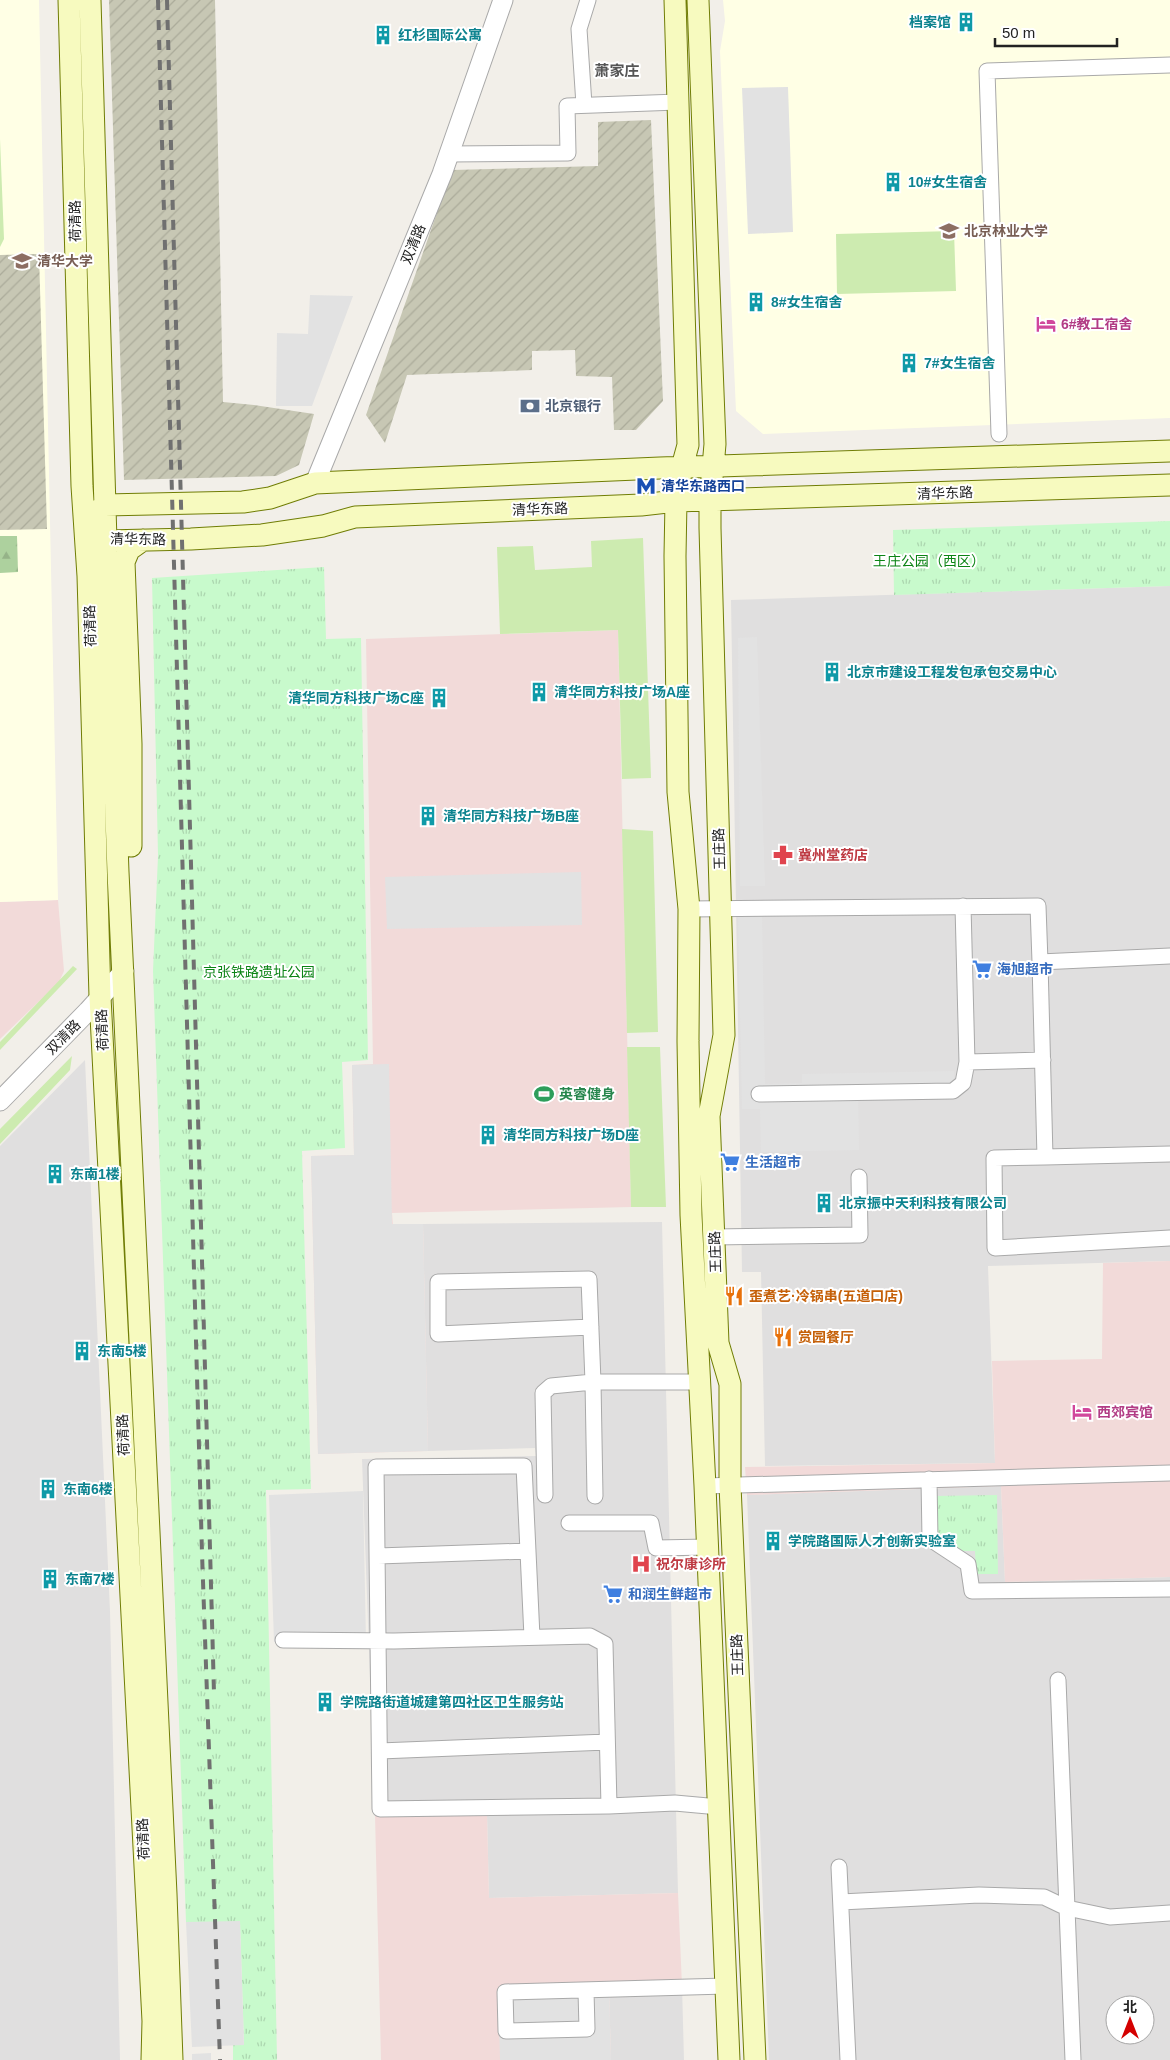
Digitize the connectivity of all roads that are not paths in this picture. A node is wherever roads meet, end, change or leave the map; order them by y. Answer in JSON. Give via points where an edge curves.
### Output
{"nodes":[{"id":1,"x":69,"y":0,"type":"edge"},
{"id":2,"x":90,"y":0,"type":"edge"},
{"id":3,"x":503,"y":0,"type":"edge"},
{"id":4,"x":588,"y":0,"type":"edge"},
{"id":5,"x":674,"y":0,"type":"edge"},
{"id":6,"x":698,"y":0,"type":"edge"},
{"id":7,"x":1170,"y":65,"type":"edge"},
{"id":8,"x":678,"y":102,"type":"junction"},
{"id":9,"x":584,"y":105,"type":"junction"},
{"id":10,"x":449,"y":154,"type":"junction"},
{"id":11,"x":999,"y":434,"type":"dead end"},
{"id":12,"x":1170,"y":451,"type":"edge"},
{"id":13,"x":714,"y":466,"type":"junction"},
{"id":14,"x":682,"y":467,"type":"junction"},
{"id":15,"x":315,"y":484,"type":"junction"},
{"id":16,"x":1170,"y":485,"type":"edge"},
{"id":17,"x":676,"y":501,"type":"junction"},
{"id":18,"x":710,"y":501,"type":"junction"},
{"id":19,"x":105,"y":505,"type":"junction"},
{"id":20,"x":85,"y":522,"type":"junction"},
{"id":21,"x":143,"y":540,"type":"junction"},
{"id":22,"x":106,"y":541,"type":"junction"},
{"id":23,"x":963,"y":906,"type":"junction"},
{"id":24,"x":721,"y":908,"type":"junction"},
{"id":25,"x":689,"y":909,"type":"junction"},
{"id":26,"x":1170,"y":956,"type":"edge"},
{"id":27,"x":1040,"y":962,"type":"junction"},
{"id":28,"x":124,"y":971,"type":"junction"},
{"id":29,"x":100,"y":997,"type":"junction"},
{"id":30,"x":1042,"y":1060,"type":"junction"},
{"id":31,"x":966,"y":1062,"type":"junction"},
{"id":32,"x":759,"y":1094,"type":"dead end"},
{"id":33,"x":0,"y":1101,"type":"edge"},
{"id":34,"x":1170,"y":1154,"type":"edge"},
{"id":35,"x":1045,"y":1157,"type":"junction"},
{"id":36,"x":859,"y":1177,"type":"dead end"},
{"id":37,"x":714,"y":1237,"type":"junction"},
{"id":38,"x":1170,"y":1238,"type":"edge"},
{"id":39,"x":591,"y":1327,"type":"junction"},
{"id":40,"x":593,"y":1382,"type":"junction"},
{"id":41,"x":699,"y":1382,"type":"junction"},
{"id":42,"x":1170,"y":1473,"type":"edge"},
{"id":43,"x":929,"y":1480,"type":"junction"},
{"id":44,"x":730,"y":1485,"type":"junction"},
{"id":45,"x":705,"y":1486,"type":"junction"},
{"id":46,"x":544,"y":1495,"type":"dead end"},
{"id":47,"x":595,"y":1496,"type":"dead end"},
{"id":48,"x":569,"y":1523,"type":"dead end"},
{"id":49,"x":708,"y":1547,"type":"junction"},
{"id":50,"x":528,"y":1551,"type":"junction"},
{"id":51,"x":378,"y":1556,"type":"junction"},
{"id":52,"x":1170,"y":1589,"type":"edge"},
{"id":53,"x":532,"y":1637,"type":"junction"},
{"id":54,"x":283,"y":1640,"type":"dead end"},
{"id":55,"x":379,"y":1641,"type":"junction"},
{"id":56,"x":1058,"y":1680,"type":"dead end"},
{"id":57,"x":607,"y":1742,"type":"junction"},
{"id":58,"x":380,"y":1751,"type":"junction"},
{"id":59,"x":609,"y":1806,"type":"junction"},
{"id":60,"x":719,"y":1807,"type":"junction"},
{"id":61,"x":839,"y":1868,"type":"dead end"},
{"id":62,"x":841,"y":1902,"type":"junction"},
{"id":63,"x":1067,"y":1908,"type":"junction"},
{"id":64,"x":1170,"y":1913,"type":"edge"},
{"id":65,"x":726,"y":1986,"type":"junction"},
{"id":66,"x":586,"y":1991,"type":"junction"},
{"id":67,"x":152,"y":2060,"type":"edge"},
{"id":68,"x":172,"y":2060,"type":"edge"},
{"id":69,"x":729,"y":2060,"type":"edge"},
{"id":70,"x":754,"y":2060,"type":"edge"},
{"id":71,"x":848,"y":2060,"type":"edge"},
{"id":72,"x":1073,"y":2060,"type":"edge"}],
"edges":[{"from":1,"to":20,"type":"main road","name":"荷清路"},
{"from":2,"to":19,"type":"main road","name":"荷清路"},
{"from":3,"to":10,"type":"street","name":"双清路"},
{"from":4,"to":9,"type":"street","via":[[579,29]]},
{"from":5,"to":8,"type":"main road"},
{"from":6,"to":13,"type":"main road","name":"王庄路"},
{"from":7,"to":11,"type":"street","via":[[987,71]]},
{"from":8,"to":9,"type":"street"},
{"from":8,"to":14,"type":"main road","name":"王庄路","via":[[688,445]]},
{"from":9,"to":10,"type":"street","via":[[567,106],[568,153]]},
{"from":10,"to":15,"type":"street","name":"双清路"},
{"from":12,"to":13,"type":"main road"},
{"from":13,"to":14,"type":"main road"},
{"from":13,"to":18,"type":"main road","name":"王庄路"},
{"from":14,"to":15,"type":"main road"},
{"from":14,"to":17,"type":"main road","name":"王庄路"},
{"from":15,"to":19,"type":"main road","via":[[270,498],[243,502]]},
{"from":16,"to":18,"type":"main road","name":"清华东路"},
{"from":17,"to":18,"type":"main road","name":"清华东路"},
{"from":17,"to":21,"type":"main road","name":"清华东路","via":[[355,517],[323,526],[262,535]]},
{"from":17,"to":25,"type":"main road","name":"王庄路","via":[[678,792]]},
{"from":18,"to":24,"type":"main road","name":"王庄路"},
{"from":19,"to":20,"type":"main road"},
{"from":19,"to":22,"type":"main road","name":"荷清路"},
{"from":20,"to":22,"type":"main road","name":"清华东路"},
{"from":20,"to":29,"type":"main road","name":"荷清路"},
{"from":21,"to":22,"type":"main road","name":"清华东路"},
{"from":21,"to":28,"type":"main road","via":[[130,550],[124,562],[131,744],[132,925]]},
{"from":22,"to":28,"type":"main road","name":"荷清路"},
{"from":23,"to":24,"type":"street"},
{"from":23,"to":27,"type":"street","via":[[1038,906]]},
{"from":23,"to":31,"type":"street"},
{"from":24,"to":25,"type":"street"},
{"from":24,"to":37,"type":"main road","name":"王庄路","via":[[724,1035],[709,1116]]},
{"from":25,"to":41,"type":"main road","name":"王庄路","via":[[690,1215]]},
{"from":26,"to":27,"type":"street"},
{"from":27,"to":30,"type":"street"},
{"from":28,"to":29,"type":"street","name":"双清路"},
{"from":28,"to":68,"type":"main road","name":"荷清路"},
{"from":29,"to":33,"type":"street","name":"双清路"},
{"from":29,"to":67,"type":"main road","name":"荷清路","via":[[153,2021]]},
{"from":30,"to":31,"type":"street"},
{"from":30,"to":35,"type":"street"},
{"from":31,"to":32,"type":"street","via":[[963,1083],[953,1091]]},
{"from":34,"to":35,"type":"street"},
{"from":35,"to":38,"type":"street","via":[[994,1158],[995,1248]]},
{"from":36,"to":37,"type":"street","via":[[860,1235]]},
{"from":37,"to":44,"type":"main road","name":"王庄路","via":[[718,1343],[730,1384]]},
{"from":39,"to":39,"type":"street","via":[[589,1279],[438,1282],[438,1334]]},
{"from":39,"to":40,"type":"street"},
{"from":40,"to":41,"type":"street"},
{"from":40,"to":46,"type":"street","via":[[551,1386],[543,1393]]},
{"from":40,"to":47,"type":"street"},
{"from":41,"to":45,"type":"main road","name":"王庄路"},
{"from":42,"to":43,"type":"street"},
{"from":43,"to":44,"type":"street"},
{"from":43,"to":52,"type":"street","via":[[930,1539],[968,1564],[972,1591]]},
{"from":44,"to":45,"type":"street"},
{"from":44,"to":70,"type":"main road","name":"王庄路"},
{"from":45,"to":49,"type":"main road","name":"王庄路"},
{"from":48,"to":49,"type":"street","via":[[651,1523],[656,1548]]},
{"from":49,"to":60,"type":"main road","name":"王庄路"},
{"from":50,"to":51,"type":"street"},
{"from":50,"to":51,"type":"street","via":[[524,1466],[376,1467]]},
{"from":50,"to":53,"type":"street"},
{"from":51,"to":55,"type":"street"},
{"from":53,"to":55,"type":"street"},
{"from":53,"to":57,"type":"street","via":[[590,1636],[605,1644]]},
{"from":54,"to":55,"type":"street"},
{"from":55,"to":58,"type":"street"},
{"from":56,"to":63,"type":"street"},
{"from":57,"to":58,"type":"street"},
{"from":57,"to":59,"type":"street"},
{"from":58,"to":59,"type":"street","via":[[380,1809]]},
{"from":59,"to":60,"type":"street","via":[[676,1803]]},
{"from":60,"to":65,"type":"main road","name":"王庄路"},
{"from":61,"to":62,"type":"street"},
{"from":62,"to":63,"type":"street","via":[[979,1895],[1044,1897]]},
{"from":62,"to":71,"type":"street"},
{"from":63,"to":64,"type":"street","via":[[1110,1917]]},
{"from":63,"to":72,"type":"street"},
{"from":65,"to":66,"type":"street"},
{"from":65,"to":69,"type":"main road","name":"王庄路"},
{"from":66,"to":66,"type":"street","via":[[505,1992],[506,2031],[587,2029]]}]}
